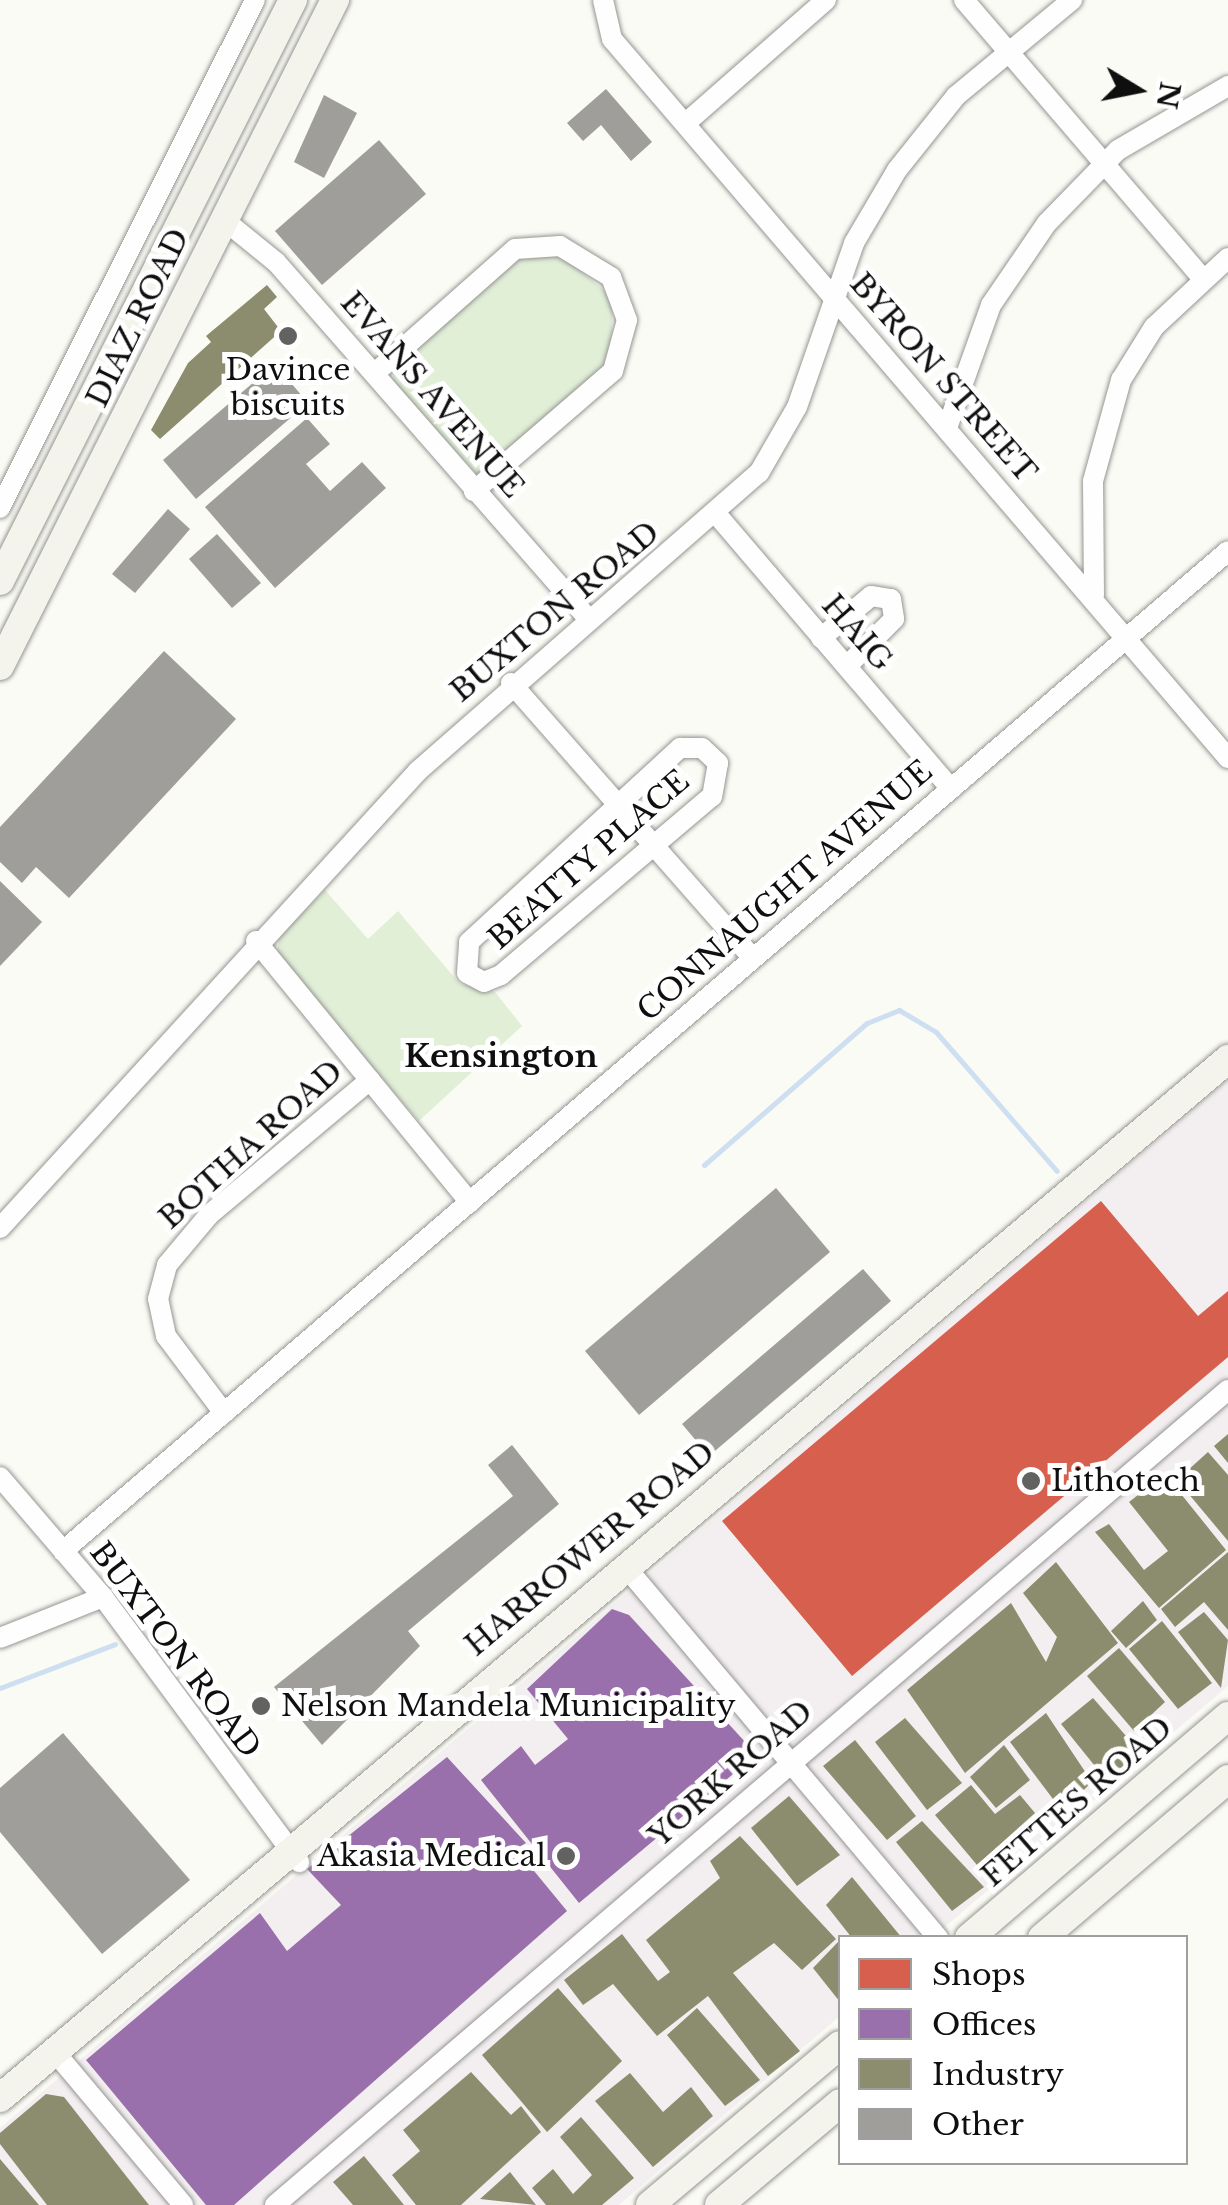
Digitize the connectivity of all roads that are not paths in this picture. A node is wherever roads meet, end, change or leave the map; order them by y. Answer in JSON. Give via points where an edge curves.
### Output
{"nodes":[{"id":1,"x":255,"y":0,"type":"edge"},
{"id":2,"x":294,"y":0,"type":"edge"},
{"id":3,"x":335,"y":0,"type":"edge"},
{"id":4,"x":603,"y":0,"type":"edge"},
{"id":5,"x":826,"y":0,"type":"edge"},
{"id":6,"x":964,"y":0,"type":"edge"},
{"id":7,"x":1072,"y":0,"type":"edge"},
{"id":8,"x":1006,"y":48,"type":"junction"},
{"id":9,"x":1228,"y":86,"type":"edge"},
{"id":10,"x":687,"y":122,"type":"junction"},
{"id":11,"x":1104,"y":164,"type":"junction"},
{"id":12,"x":223,"y":219,"type":"junction"},
{"id":13,"x":1228,"y":258,"type":"edge"},
{"id":14,"x":1200,"y":277,"type":"junction"},
{"id":15,"x":831,"y":298,"type":"junction"},
{"id":16,"x":375,"y":373,"type":"junction"},
{"id":17,"x":946,"y":428,"type":"junction"},
{"id":18,"x":474,"y":491,"type":"junction"},
{"id":19,"x":0,"y":508,"type":"edge"},
{"id":20,"x":718,"y":516,"type":"junction"},
{"id":21,"x":1228,"y":551,"type":"edge"},
{"id":22,"x":0,"y":581,"type":"edge"},
{"id":23,"x":1094,"y":595,"type":"junction"},
{"id":24,"x":588,"y":618,"type":"junction"},
{"id":25,"x":9,"y":629,"type":"edge"},
{"id":26,"x":822,"y":638,"type":"junction"},
{"id":27,"x":1127,"y":638,"type":"junction"},
{"id":28,"x":0,"y":666,"type":"edge"},
{"id":29,"x":846,"y":666,"type":"junction"},
{"id":30,"x":511,"y":683,"type":"junction"},
{"id":31,"x":1228,"y":758,"type":"edge"},
{"id":32,"x":951,"y":789,"type":"junction"},
{"id":33,"x":614,"y":799,"type":"junction"},
{"id":34,"x":656,"y":844,"type":"junction"},
{"id":35,"x":256,"y":941,"type":"junction"},
{"id":36,"x":753,"y":958,"type":"junction"},
{"id":37,"x":1228,"y":1059,"type":"edge"},
{"id":38,"x":1228,"y":1078,"type":"edge"},
{"id":39,"x":370,"y":1080,"type":"junction"},
{"id":40,"x":470,"y":1202,"type":"junction"},
{"id":41,"x":0,"y":1228,"type":"edge"},
{"id":42,"x":1228,"y":1390,"type":"edge"},
{"id":43,"x":224,"y":1412,"type":"junction"},
{"id":44,"x":0,"y":1477,"type":"edge"},
{"id":45,"x":63,"y":1550,"type":"junction"},
{"id":46,"x":629,"y":1571,"type":"junction"},
{"id":47,"x":103,"y":1596,"type":"junction"},
{"id":48,"x":0,"y":1638,"type":"edge"},
{"id":49,"x":1228,"y":1716,"type":"edge"},
{"id":50,"x":791,"y":1762,"type":"junction"},
{"id":51,"x":1228,"y":1779,"type":"edge"},
{"id":52,"x":294,"y":1856,"type":"junction"},
{"id":53,"x":935,"y":1935,"type":"edge"},
{"id":54,"x":972,"y":1935,"type":"edge"},
{"id":55,"x":1046,"y":1935,"type":"edge"},
{"id":56,"x":838,"y":2046,"type":"edge"},
{"id":57,"x":59,"y":2056,"type":"junction"},
{"id":58,"x":0,"y":2098,"type":"edge"},
{"id":59,"x":838,"y":2105,"type":"edge"},
{"id":60,"x":0,"y":2116,"type":"edge"},
{"id":61,"x":183,"y":2205,"type":"edge"},
{"id":62,"x":274,"y":2205,"type":"edge"},
{"id":63,"x":650,"y":2205,"type":"edge"},
{"id":64,"x":719,"y":2205,"type":"edge"}],
"edges":[{"from":1,"to":19,"type":"street","name":"DIAZ ROAD"},
{"from":2,"to":22,"type":"main road","name":"DIAZ ROAD"},
{"from":3,"to":12,"type":"main road","name":"DIAZ ROAD"},
{"from":4,"to":10,"type":"street","name":"BYRON STREET","via":[[612,38]]},
{"from":5,"to":10,"type":"street"},
{"from":6,"to":8,"type":"street"},
{"from":7,"to":8,"type":"street","name":"BUXTON ROAD"},
{"from":8,"to":11,"type":"street"},
{"from":8,"to":15,"type":"street","name":"BUXTON ROAD","via":[[897,170]]},
{"from":9,"to":11,"type":"street","via":[[1151,126]]},
{"from":10,"to":15,"type":"street","name":"BYRON STREET"},
{"from":11,"to":14,"type":"street"},
{"from":11,"to":17,"type":"street","via":[[1047,224],[991,306]]},
{"from":12,"to":16,"type":"street","name":"EVANS AVENUE","via":[[250,236]]},
{"from":12,"to":25,"type":"main road","name":"DIAZ ROAD"},
{"from":13,"to":14,"type":"street"},
{"from":14,"to":23,"type":"street","via":[[1154,327],[1110,408],[1093,482]]},
{"from":15,"to":17,"type":"street","name":"BYRON STREET"},
{"from":15,"to":20,"type":"street","name":"BUXTON ROAD","via":[[789,422]]},
{"from":16,"to":18,"type":"street","name":"EVANS AVENUE"},
{"from":16,"to":18,"type":"street","via":[[515,250],[560,246],[611,277],[628,320],[614,371]]},
{"from":17,"to":23,"type":"street","name":"BYRON STREET"},
{"from":18,"to":24,"type":"street","name":"EVANS AVENUE"},
{"from":20,"to":24,"type":"street","name":"BUXTON ROAD"},
{"from":20,"to":26,"type":"street","name":"HAIG"},
{"from":21,"to":27,"type":"street","name":"CONNAUGHT AVENUE"},
{"from":23,"to":27,"type":"street","name":"BYRON STREET"},
{"from":24,"to":30,"type":"street","name":"BUXTON ROAD"},
{"from":25,"to":28,"type":"main road","name":"DIAZ ROAD"},
{"from":26,"to":29,"type":"street","name":"HAIG"},
{"from":26,"to":29,"type":"street","via":[[871,596],[891,598],[894,619]]},
{"from":27,"to":31,"type":"street","name":"BYRON STREET"},
{"from":27,"to":32,"type":"street","name":"CONNAUGHT AVENUE"},
{"from":29,"to":32,"type":"street","name":"HAIG"},
{"from":30,"to":33,"type":"street"},
{"from":30,"to":35,"type":"street","name":"BUXTON ROAD"},
{"from":32,"to":36,"type":"street","name":"CONNAUGHT AVENUE"},
{"from":33,"to":34,"type":"street"},
{"from":33,"to":34,"type":"street","name":"BEATTY PLACE","via":[[680,748],[711,754],[716,790]]},
{"from":33,"to":34,"type":"street","name":"BEATTY PLACE","via":[[469,942],[466,973],[484,982],[501,975]]},
{"from":34,"to":36,"type":"street"},
{"from":35,"to":39,"type":"street"},
{"from":35,"to":41,"type":"street","name":"BUXTON ROAD"},
{"from":36,"to":40,"type":"street","name":"CONNAUGHT AVENUE"},
{"from":37,"to":46,"type":"main road","name":"HARROWER ROAD"},
{"from":38,"to":46,"type":"main road","name":"HARROWER ROAD"},
{"from":39,"to":40,"type":"street"},
{"from":39,"to":43,"type":"street","name":"BOTHA ROAD","via":[[209,1215],[166,1265],[158,1299],[166,1336]]},
{"from":40,"to":43,"type":"street","name":"CONNAUGHT AVENUE"},
{"from":42,"to":50,"type":"street","name":"YORK ROAD"},
{"from":43,"to":45,"type":"street","name":"CONNAUGHT AVENUE"},
{"from":44,"to":45,"type":"street","name":"BUXTON ROAD"},
{"from":45,"to":47,"type":"street","name":"BUXTON ROAD"},
{"from":46,"to":50,"type":"street"},
{"from":46,"to":52,"type":"main road","name":"HARROWER ROAD"},
{"from":47,"to":48,"type":"street"},
{"from":47,"to":52,"type":"street","name":"BUXTON ROAD"},
{"from":49,"to":54,"type":"main road","name":"FETTES ROAD"},
{"from":50,"to":53,"type":"street"},
{"from":50,"to":62,"type":"street","name":"YORK ROAD"},
{"from":51,"to":55,"type":"main road"},
{"from":52,"to":57,"type":"main road","name":"HARROWER ROAD"},
{"from":56,"to":63,"type":"main road"},
{"from":57,"to":58,"type":"main road","name":"HARROWER ROAD"},
{"from":57,"to":60,"type":"main road","name":"HARROWER ROAD"},
{"from":57,"to":61,"type":"street"},
{"from":59,"to":64,"type":"main road"}]}
